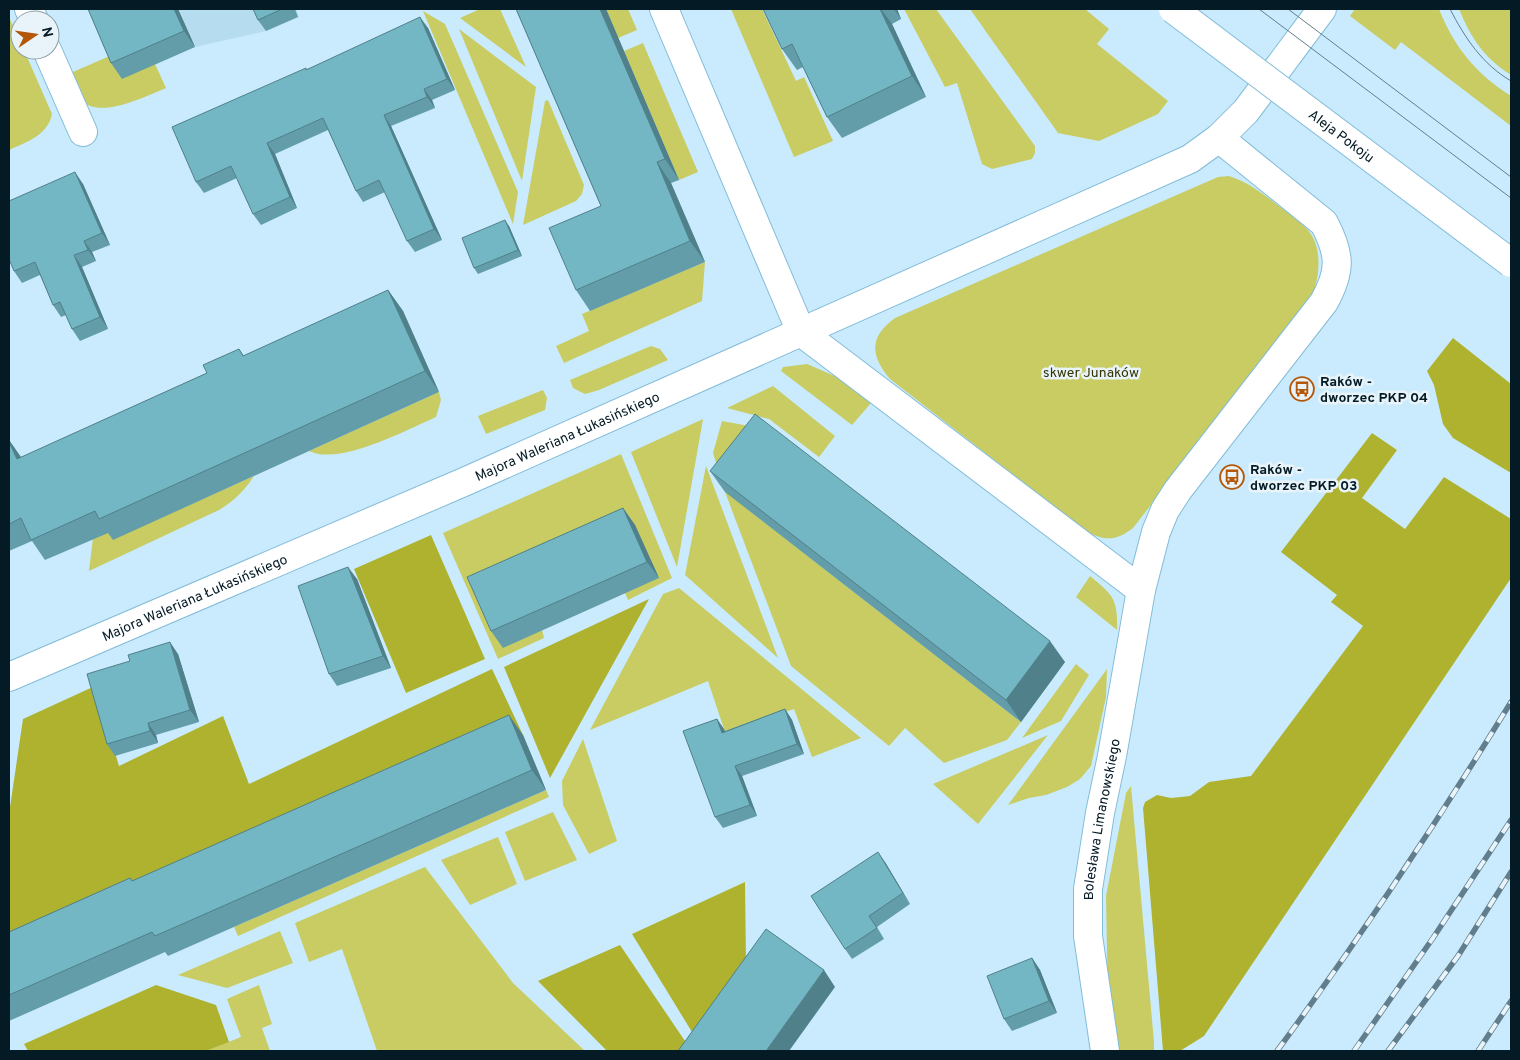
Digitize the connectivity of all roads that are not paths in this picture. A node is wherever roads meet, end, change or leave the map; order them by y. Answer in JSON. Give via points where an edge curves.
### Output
{"nodes":[{"id":1,"x":664,"y":9,"type":"edge"},
{"id":2,"x":1173,"y":9,"type":"edge"},
{"id":3,"x":1322,"y":9,"type":"edge"},
{"id":4,"x":51,"y":60,"type":"edge"},
{"id":5,"x":83,"y":132,"type":"dead end"},
{"id":6,"x":1219,"y":138,"type":"junction"},
{"id":7,"x":1511,"y":263,"type":"edge"},
{"id":8,"x":801,"y":332,"type":"junction"},
{"id":9,"x":1141,"y":590,"type":"junction"},
{"id":10,"x":9,"y":677,"type":"edge"},
{"id":11,"x":1105,"y":1051,"type":"edge"}],
"edges":[{"from":1,"to":8,"type":"street"},
{"from":2,"to":7,"type":"street","name":"Aleja Pokoju","bridge":true},
{"from":3,"to":6,"type":"street","via":[[1246,111]]},
{"from":4,"to":5,"type":"street"},
{"from":6,"to":8,"type":"street","via":[[1190,159]]},
{"from":6,"to":9,"type":"street","via":[[1324,223],[1334,242],[1337,262],[1334,284],[1324,302],[1165,510]]},
{"from":8,"to":9,"type":"street"},
{"from":8,"to":10,"type":"street","name":"Majora Waleriana Łukasińskiego","via":[[464,482]]},
{"from":9,"to":11,"type":"street","name":"Bolesława Limanowskiego","via":[[1088,889],[1088,936]]}]}
